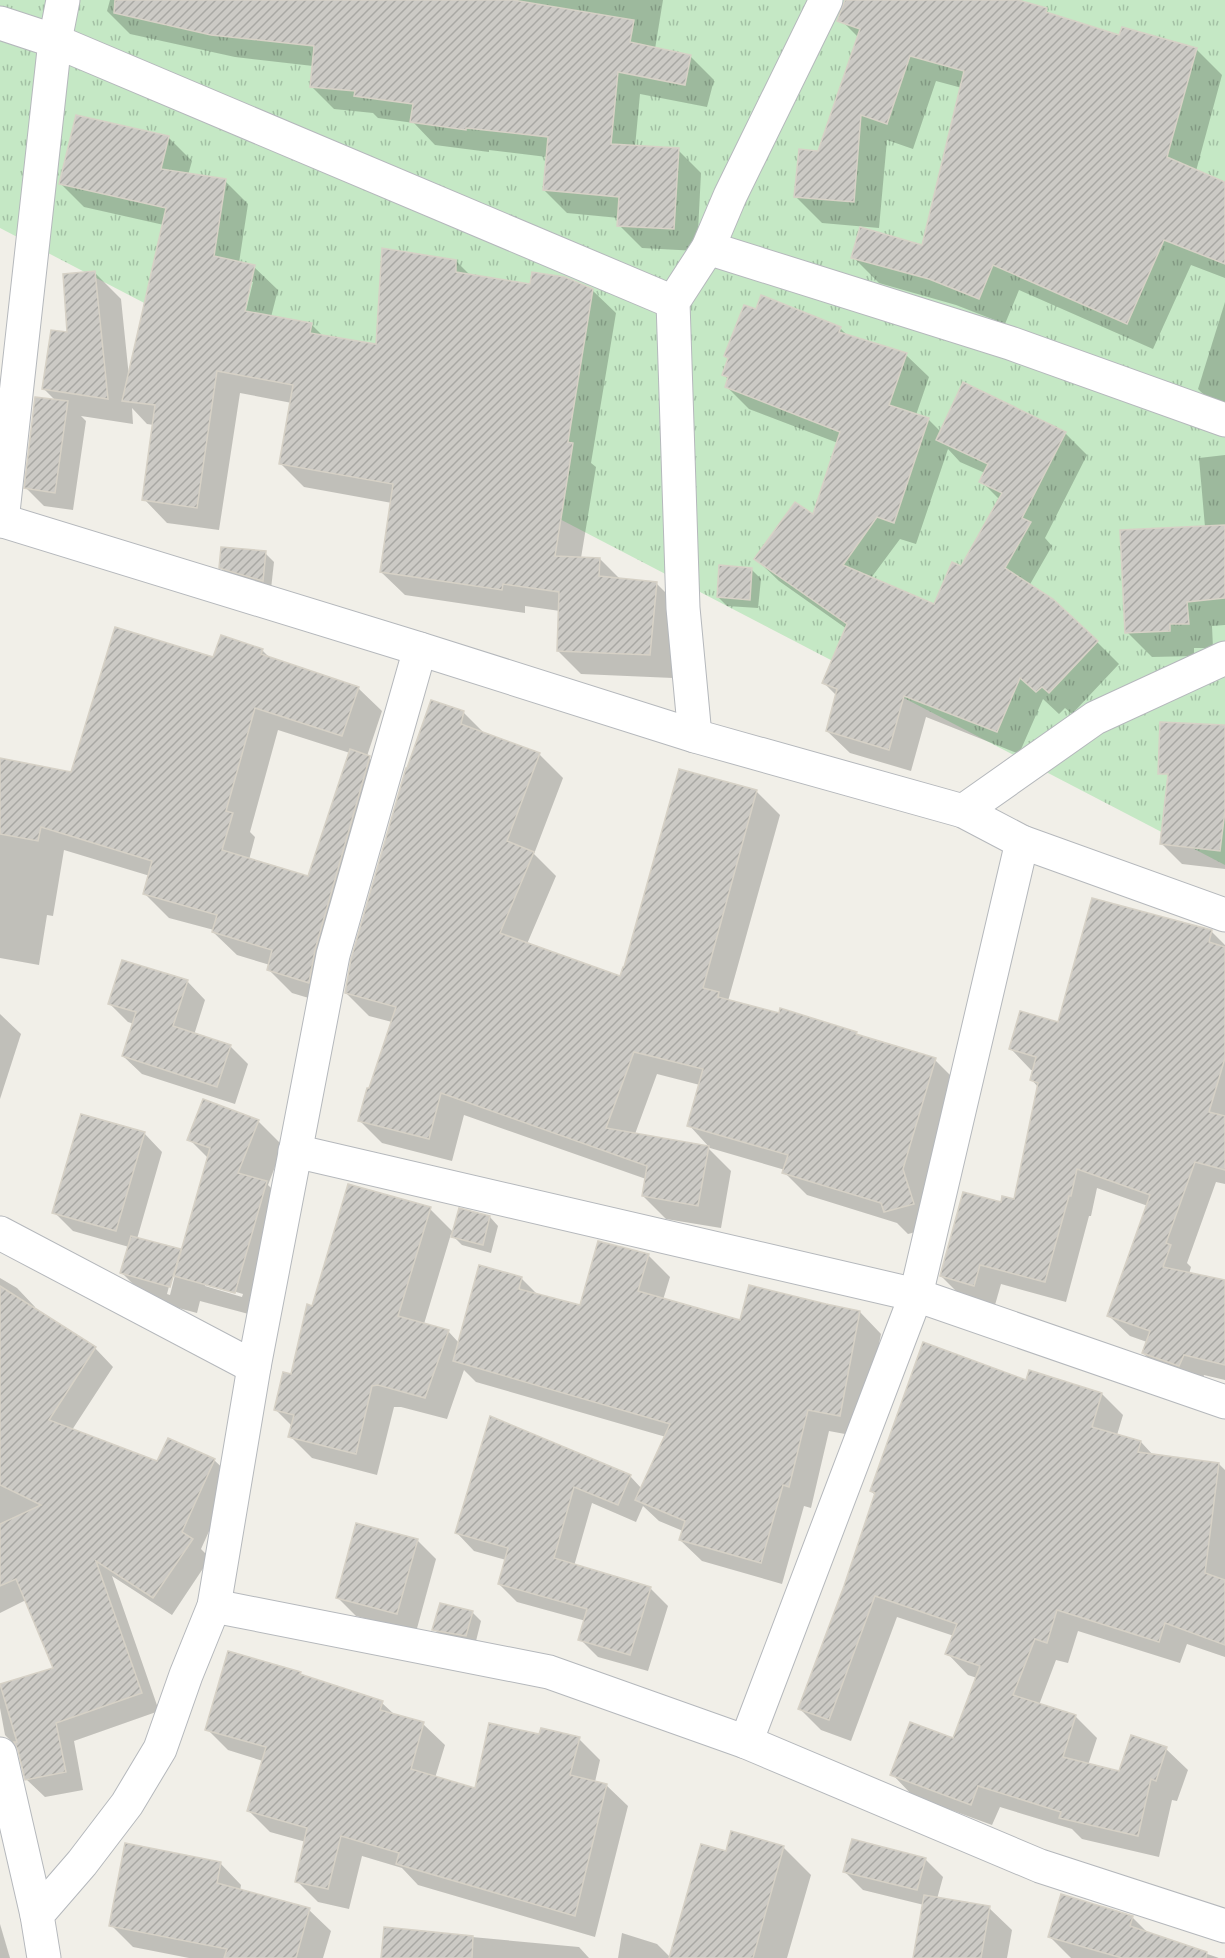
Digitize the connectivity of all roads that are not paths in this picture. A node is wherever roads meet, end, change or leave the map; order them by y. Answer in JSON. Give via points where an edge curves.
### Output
{"nodes":[{"id":1,"x":63,"y":0,"type":"edge"},
{"id":2,"x":826,"y":0,"type":"edge"},
{"id":3,"x":0,"y":23,"type":"edge"},
{"id":4,"x":55,"y":41,"type":"junction"},
{"id":5,"x":708,"y":248,"type":"junction"},
{"id":6,"x":673,"y":302,"type":"junction"},
{"id":7,"x":1225,"y":420,"type":"edge"},
{"id":8,"x":1,"y":520,"type":"edge"},
{"id":9,"x":420,"y":649,"type":"junction"},
{"id":10,"x":1225,"y":658,"type":"edge"},
{"id":11,"x":695,"y":736,"type":"junction"},
{"id":12,"x":963,"y":811,"type":"junction"},
{"id":13,"x":1022,"y":842,"type":"junction"},
{"id":14,"x":1225,"y":915,"type":"edge"},
{"id":15,"x":295,"y":1151,"type":"junction"},
{"id":16,"x":0,"y":1233,"type":"edge"},
{"id":17,"x":916,"y":1295,"type":"junction"},
{"id":18,"x":254,"y":1367,"type":"junction"},
{"id":19,"x":1225,"y":1402,"type":"edge"},
{"id":20,"x":214,"y":1606,"type":"junction"},
{"id":21,"x":746,"y":1742,"type":"junction"},
{"id":22,"x":0,"y":1754,"type":"edge"},
{"id":23,"x":37,"y":1915,"type":"junction"},
{"id":24,"x":1225,"y":1926,"type":"edge"},
{"id":25,"x":44,"y":1958,"type":"edge"}],
"edges":[{"from":1,"to":4,"type":"street"},
{"from":2,"to":5,"type":"street"},
{"from":3,"to":4,"type":"street"},
{"from":4,"to":6,"type":"street"},
{"from":4,"to":8,"type":"street"},
{"from":5,"to":6,"type":"street"},
{"from":5,"to":7,"type":"street","via":[[1010,343]]},
{"from":6,"to":11,"type":"street","via":[[683,608]]},
{"from":8,"to":9,"type":"street"},
{"from":9,"to":11,"type":"street"},
{"from":9,"to":15,"type":"street","via":[[333,956]]},
{"from":10,"to":12,"type":"street","via":[[1095,718]]},
{"from":11,"to":12,"type":"street"},
{"from":12,"to":13,"type":"street"},
{"from":13,"to":14,"type":"street"},
{"from":13,"to":17,"type":"street"},
{"from":15,"to":17,"type":"street"},
{"from":15,"to":18,"type":"street"},
{"from":16,"to":18,"type":"street"},
{"from":17,"to":19,"type":"street"},
{"from":17,"to":21,"type":"street"},
{"from":18,"to":20,"type":"street"},
{"from":20,"to":21,"type":"street","via":[[549,1672]]},
{"from":20,"to":23,"type":"street","via":[[160,1749],[127,1804]]},
{"from":21,"to":24,"type":"street","via":[[1040,1866]]},
{"from":22,"to":23,"type":"street"},
{"from":23,"to":25,"type":"street"}]}
